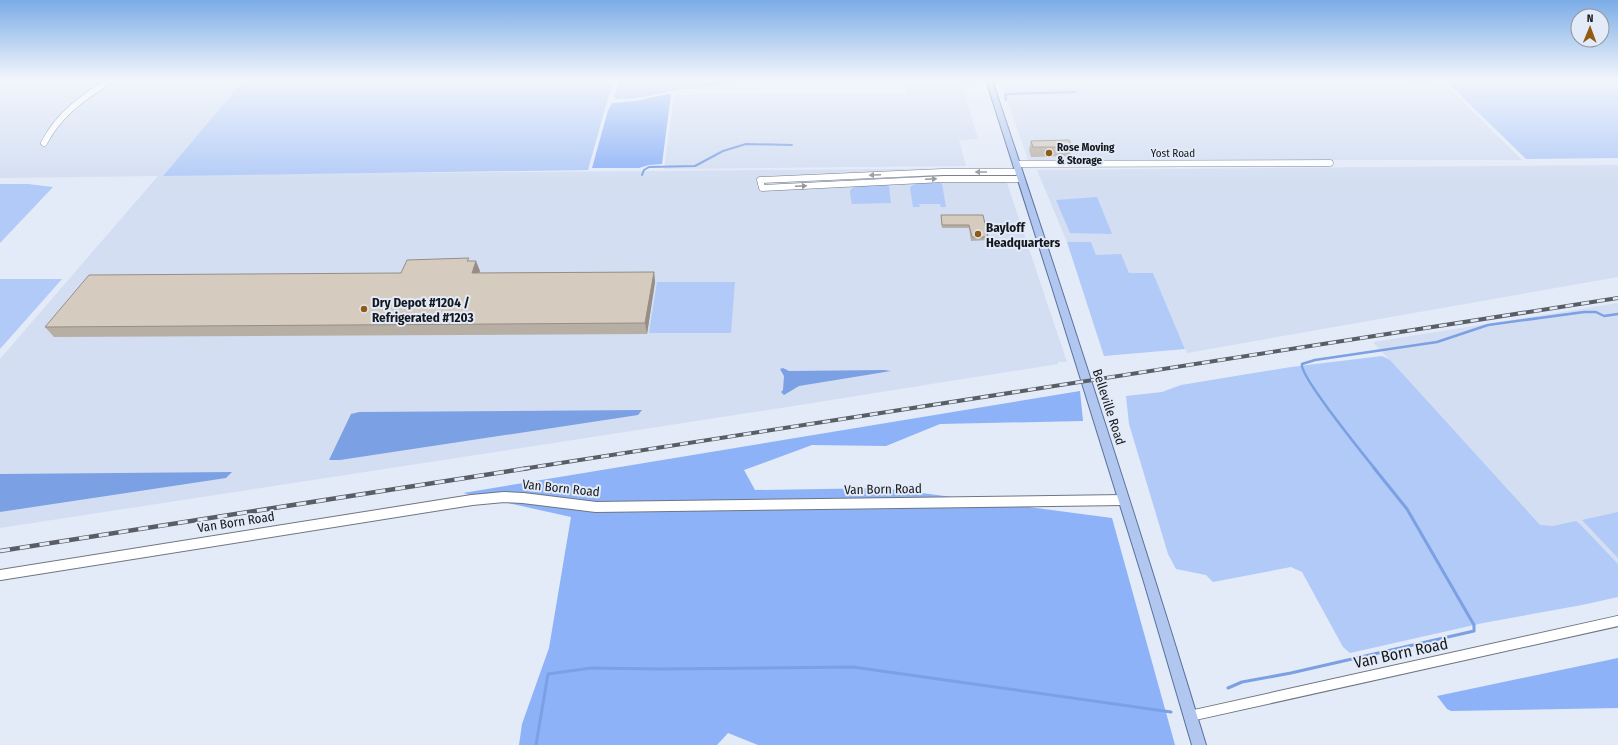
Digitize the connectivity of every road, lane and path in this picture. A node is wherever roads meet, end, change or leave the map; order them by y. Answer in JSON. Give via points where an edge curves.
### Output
{"nodes":[{"id":1,"x":63,"y":115,"type":"edge"},
{"id":2,"x":1000,"y":115,"type":"edge"},
{"id":3,"x":44,"y":143,"type":"dead end"},
{"id":4,"x":1330,"y":163,"type":"dead end"},
{"id":5,"x":1019,"y":172,"type":"junction"},
{"id":6,"x":838,"y":177,"type":"junction"},
{"id":7,"x":899,"y":178,"type":"junction"},
{"id":8,"x":840,"y":184,"type":"junction"},
{"id":9,"x":1124,"y":500,"type":"junction"},
{"id":10,"x":0,"y":575,"type":"edge"},
{"id":11,"x":1618,"y":621,"type":"edge"},
{"id":12,"x":1190,"y":716,"type":"junction"},
{"id":13,"x":1199,"y":745,"type":"edge"}],
"edges":[{"from":1,"to":3,"type":"street","via":[[50,129]]},
{"from":2,"to":5,"type":"main road","name":"Belleville Road"},
{"from":4,"to":5,"type":"street","name":"Yost Road"},
{"from":5,"to":7,"type":"street","name":"Yost Road"},
{"from":5,"to":9,"type":"main road","name":"Belleville Road"},
{"from":7,"to":6,"type":"street","one_way":true},
{"from":6,"to":8,"type":"street"},
{"from":6,"to":8,"type":"street","one_way":true,"via":[[760,180],[762,188]]},
{"from":7,"to":8,"type":"street"},
{"from":9,"to":10,"type":"street","name":"Van Born Road","via":[[596,507],[504,497],[297,527]]},
{"from":9,"to":12,"type":"main road","name":"Belleville Road"},
{"from":11,"to":12,"type":"street","name":"Van Born Road"},
{"from":12,"to":13,"type":"main road","name":"Belleville Road"}]}
